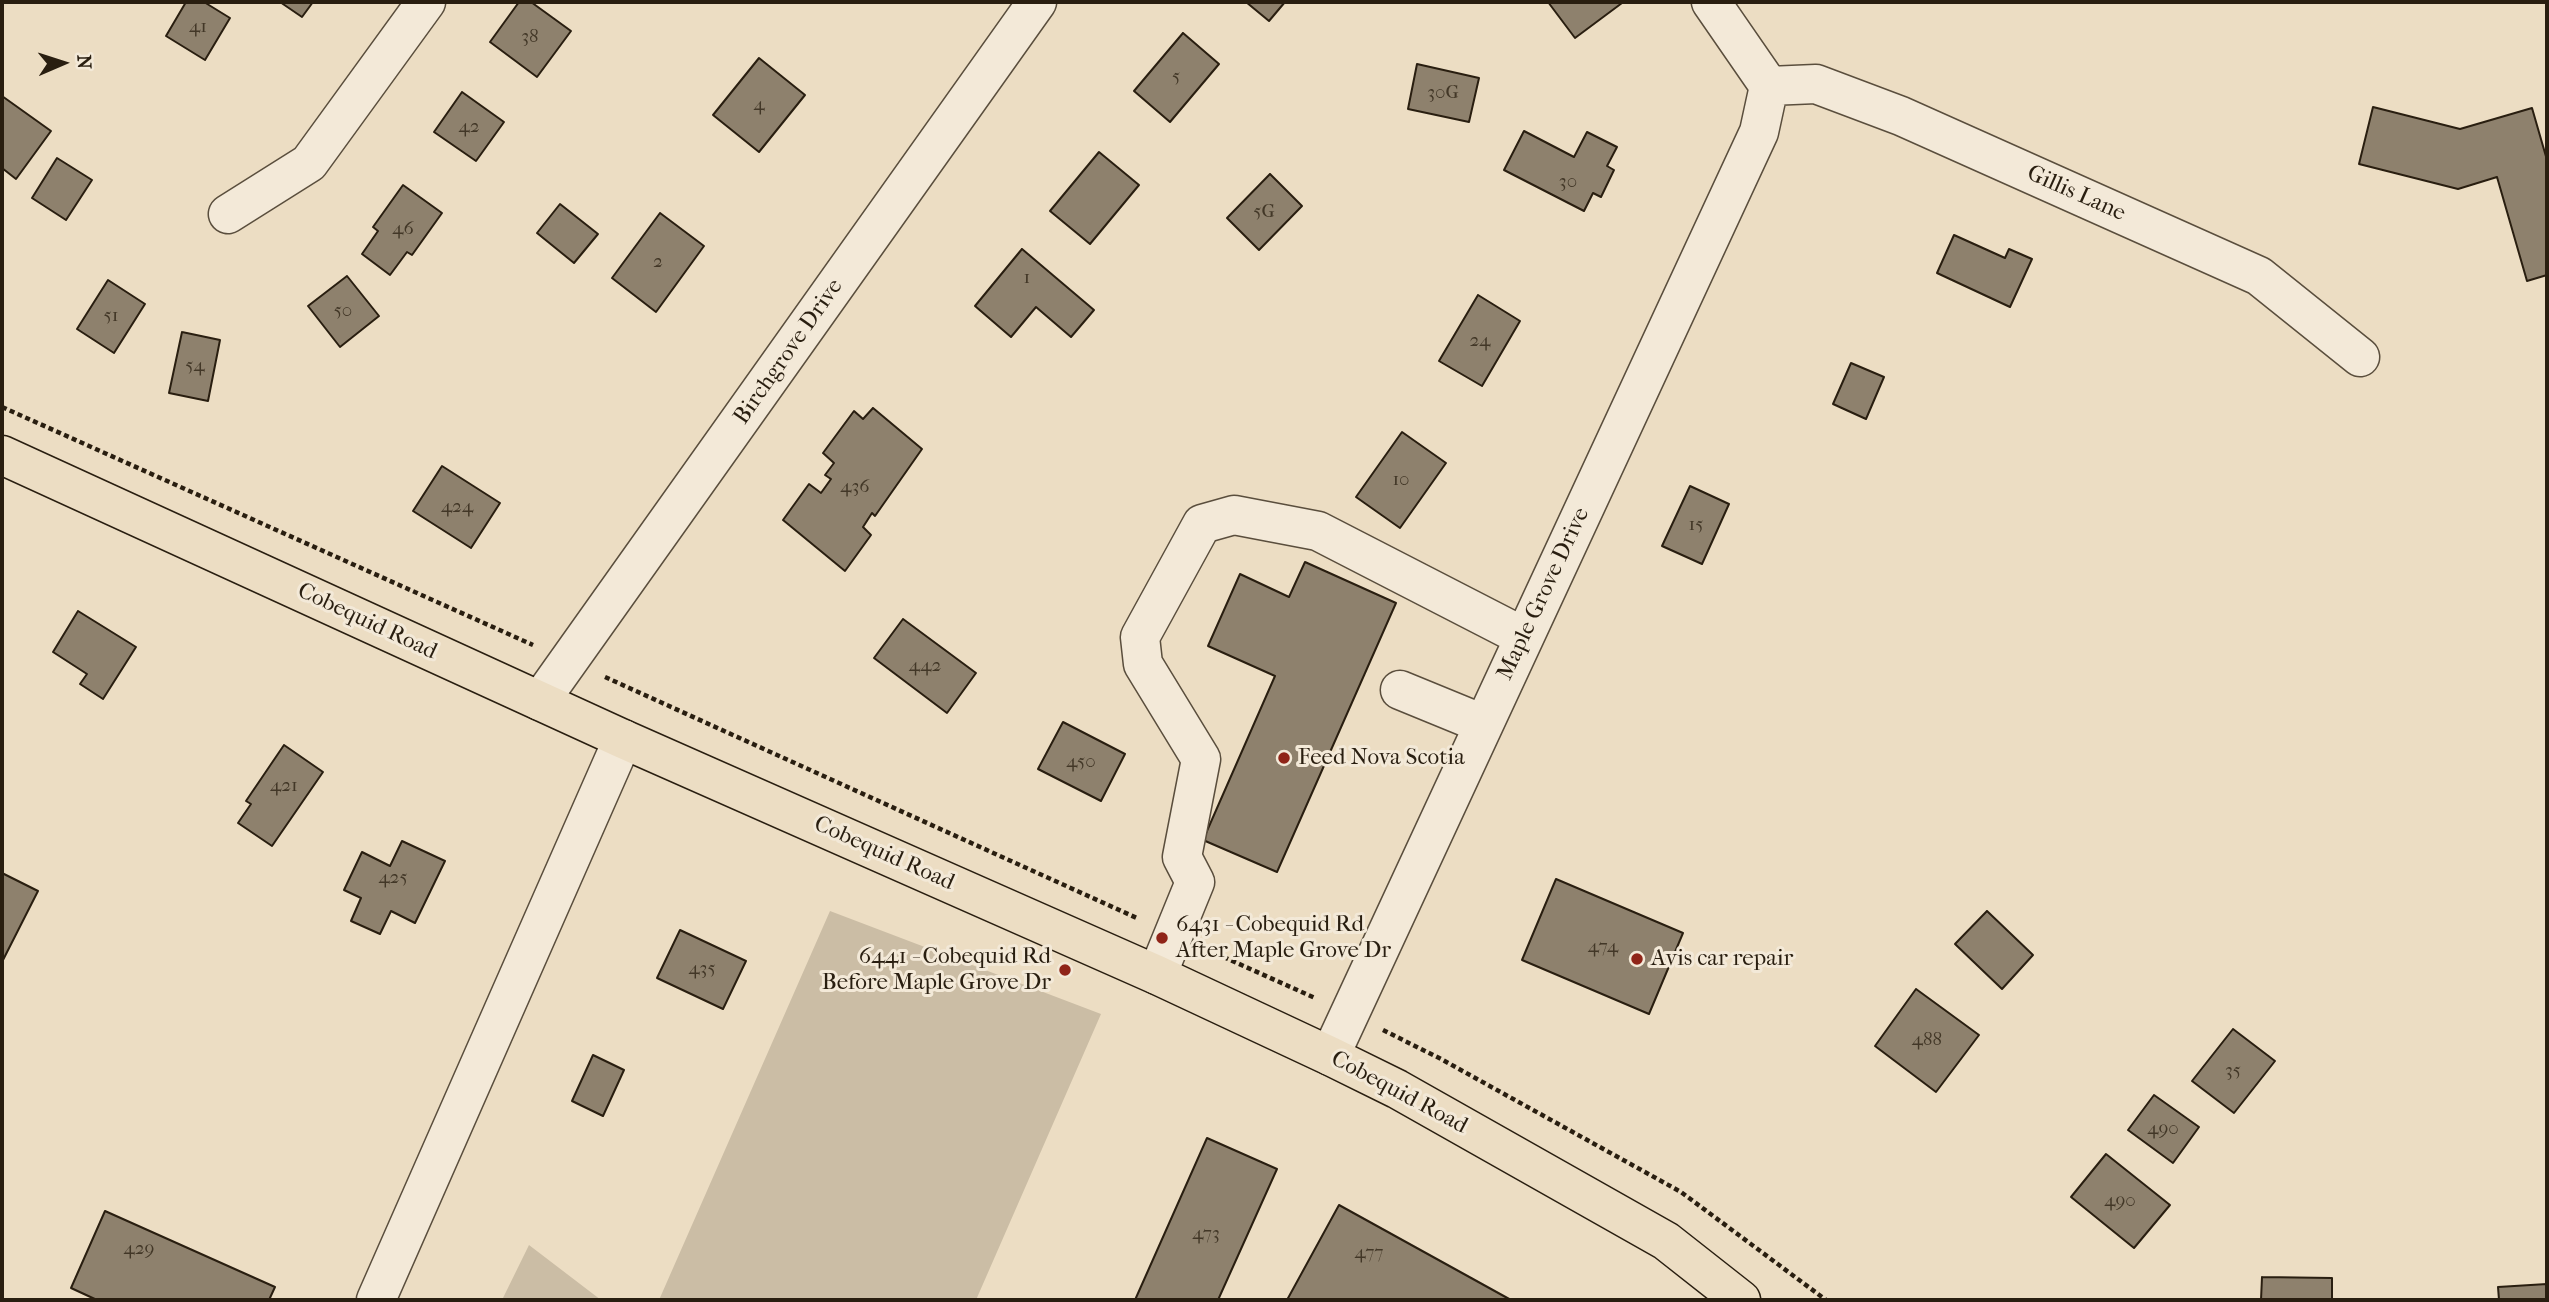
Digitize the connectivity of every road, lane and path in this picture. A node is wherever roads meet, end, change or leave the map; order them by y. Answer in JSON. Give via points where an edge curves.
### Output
{"nodes":[{"id":1,"x":426,"y":2,"type":"edge"},
{"id":2,"x":1037,"y":2,"type":"edge"},
{"id":3,"x":1711,"y":2,"type":"edge"},
{"id":4,"x":1769,"y":86,"type":"junction"},
{"id":5,"x":228,"y":214,"type":"dead end"},
{"id":6,"x":2360,"y":357,"type":"dead end"},
{"id":7,"x":2,"y":455,"type":"edge"},
{"id":8,"x":1524,"y":637,"type":"junction"},
{"id":9,"x":1400,"y":690,"type":"dead end"},
{"id":10,"x":540,"y":701,"type":"junction"},
{"id":11,"x":1483,"y":724,"type":"junction"},
{"id":12,"x":623,"y":738,"type":"junction"},
{"id":13,"x":1157,"y":975,"type":"junction"},
{"id":14,"x":1330,"y":1056,"type":"junction"},
{"id":15,"x":376,"y":1300,"type":"edge"},
{"id":16,"x":1741,"y":1300,"type":"edge"}],
"edges":[{"from":1,"to":5,"type":"street","via":[[309,163]]},
{"from":2,"to":10,"type":"street","name":"Birchgrove Drive"},
{"from":3,"to":4,"type":"street"},
{"from":4,"to":6,"type":"street","name":"Gillis Lane","via":[[1816,84],[1901,116],[2259,276]]},
{"from":4,"to":8,"type":"street","name":"Maple Grove Drive","via":[[1759,132]]},
{"from":7,"to":10,"type":"main road","name":"Cobequid Road"},
{"from":8,"to":11,"type":"street","name":"Maple Grove Drive"},
{"from":8,"to":13,"type":"street","via":[[1318,531],[1234,515],[1202,524],[1140,637],[1143,664],[1201,759],[1181,856],[1195,882]]},
{"from":9,"to":11,"type":"street"},
{"from":10,"to":12,"type":"main road","name":"Cobequid Road"},
{"from":11,"to":14,"type":"street","name":"Maple Grove Drive"},
{"from":12,"to":13,"type":"main road","name":"Cobequid Road"},
{"from":12,"to":15,"type":"street"},
{"from":13,"to":14,"type":"main road","name":"Cobequid Road"},
{"from":14,"to":16,"type":"main road","name":"Cobequid Road","via":[[1666,1241]]}]}
